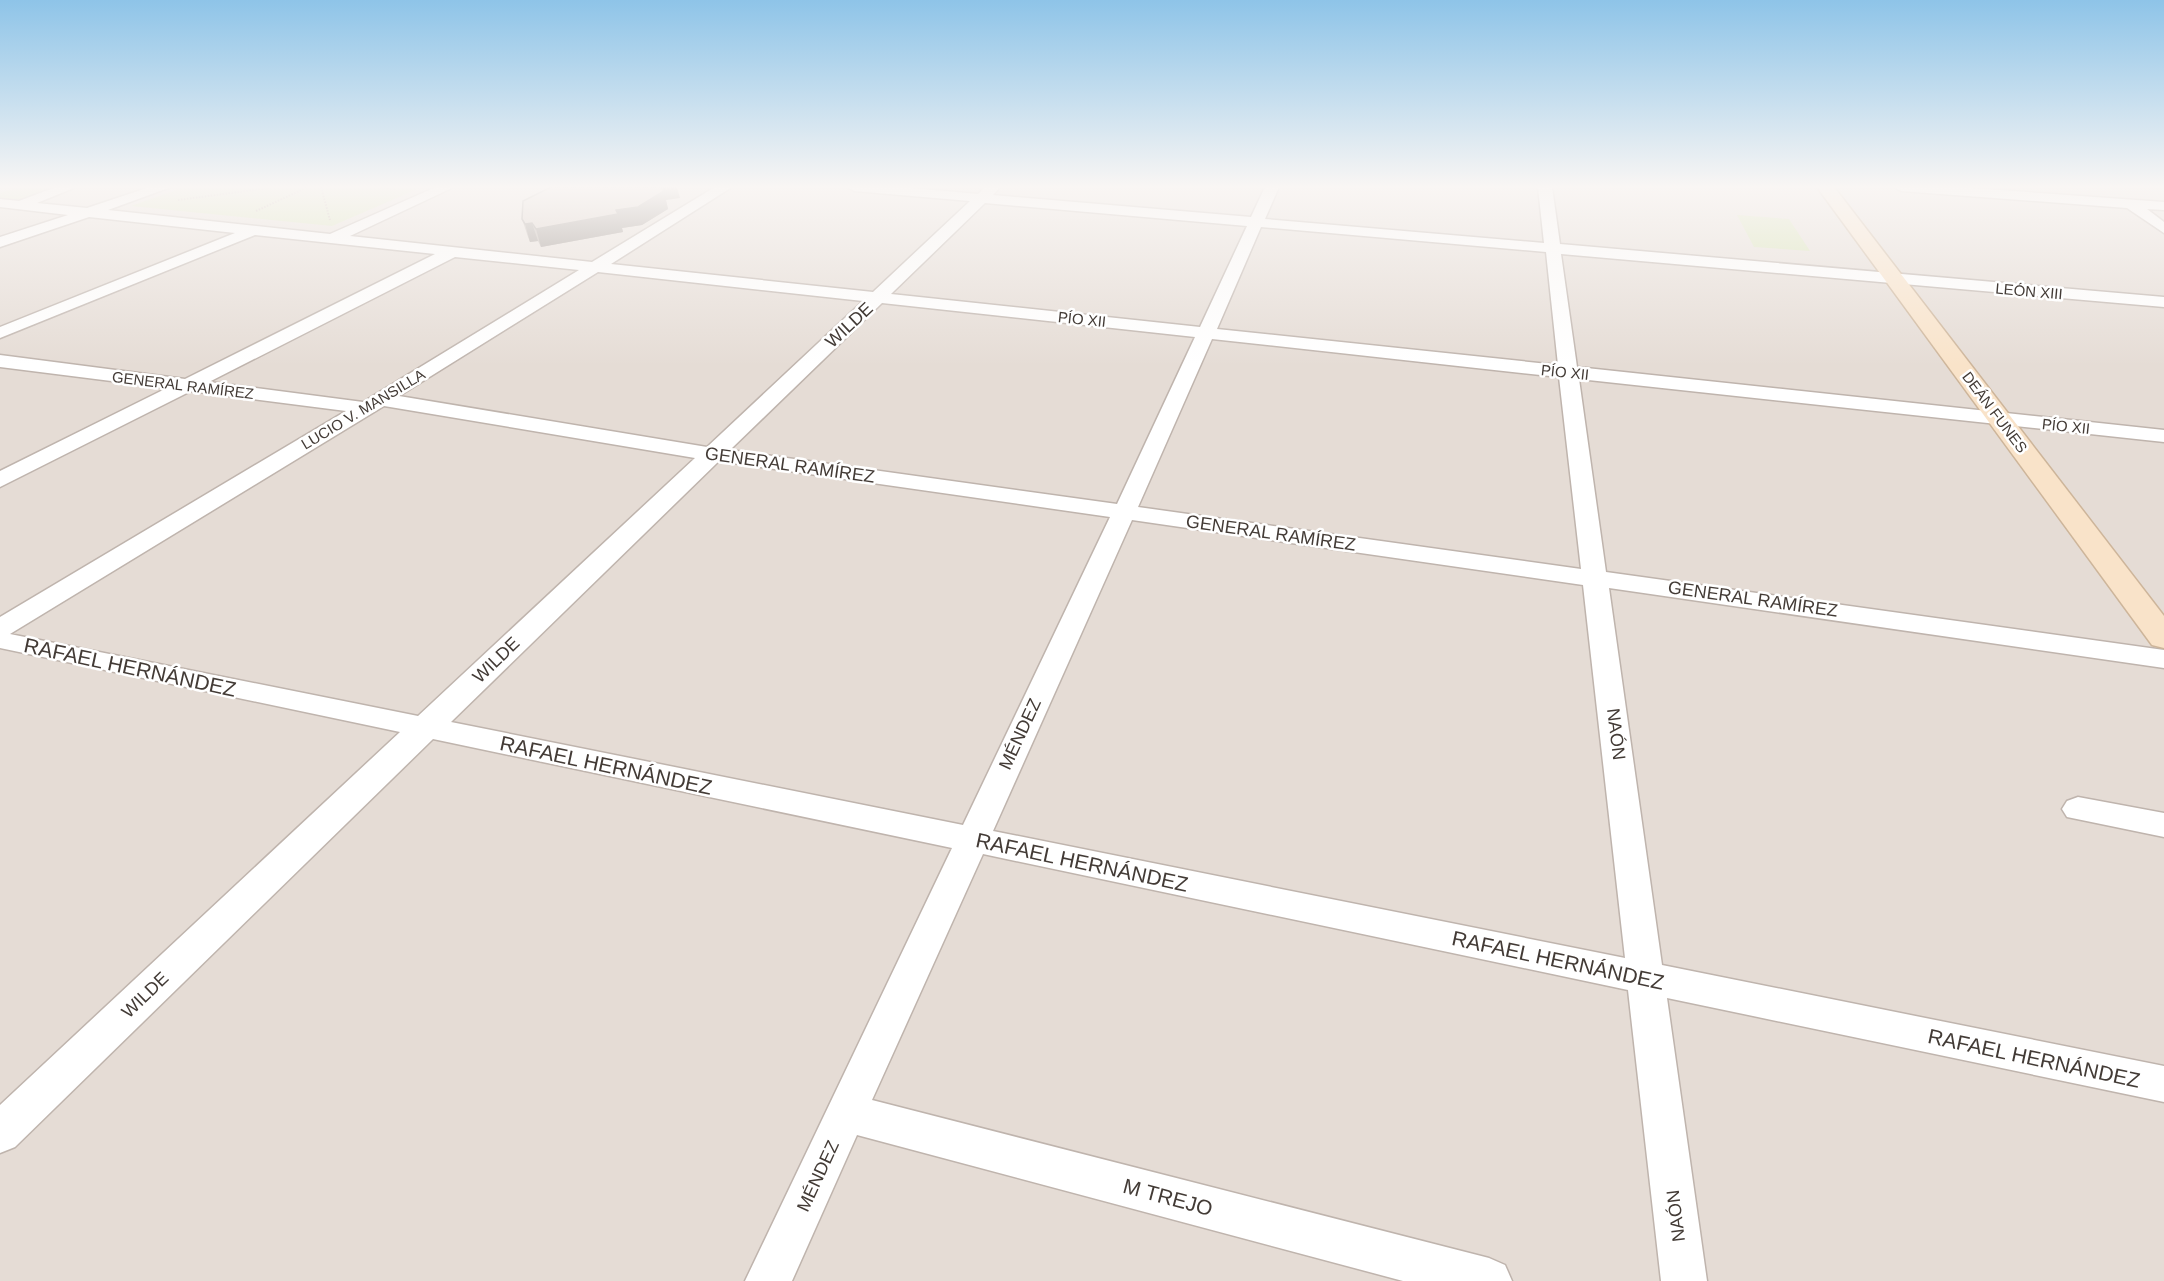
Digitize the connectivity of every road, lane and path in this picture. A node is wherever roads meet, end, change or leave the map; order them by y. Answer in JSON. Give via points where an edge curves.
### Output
{"nodes":[{"id":1,"x":197,"y":247,"type":"edge"},
{"id":2,"x":421,"y":247,"type":"edge"},
{"id":3,"x":628,"y":247,"type":"edge"},
{"id":4,"x":931,"y":247,"type":"edge"},
{"id":5,"x":1244,"y":247,"type":"edge"},
{"id":6,"x":1528,"y":247,"type":"edge"},
{"id":7,"x":1870,"y":247,"type":"edge"},
{"id":8,"x":1553,"y":249,"type":"junction"},
{"id":9,"x":452,"y":252,"type":"junction"},
{"id":10,"x":595,"y":267,"type":"junction"},
{"id":11,"x":1894,"y":279,"type":"junction"},
{"id":12,"x":878,"y":297,"type":"junction"},
{"id":13,"x":2164,"y":302,"type":"edge"},
{"id":14,"x":0,"y":333,"type":"edge"},
{"id":15,"x":1204,"y":333,"type":"junction"},
{"id":16,"x":0,"y":361,"type":"edge"},
{"id":17,"x":1569,"y":372,"type":"junction"},
{"id":18,"x":185,"y":386,"type":"junction"},
{"id":19,"x":373,"y":404,"type":"junction"},
{"id":20,"x":1999,"y":418,"type":"junction"},
{"id":21,"x":2164,"y":436,"type":"edge"},
{"id":22,"x":712,"y":454,"type":"junction"},
{"id":23,"x":0,"y":480,"type":"edge"},
{"id":24,"x":1124,"y":513,"type":"junction"},
{"id":25,"x":1596,"y":577,"type":"junction"},
{"id":26,"x":0,"y":628,"type":"edge"},
{"id":27,"x":2164,"y":638,"type":"edge"},
{"id":28,"x":0,"y":640,"type":"edge"},
{"id":29,"x":2164,"y":659,"type":"edge"},
{"id":30,"x":425,"y":728,"type":"junction"},
{"id":31,"x":2078,"y":809,"type":"dead end"},
{"id":32,"x":2164,"y":825,"type":"edge"},
{"id":33,"x":971,"y":840,"type":"junction"},
{"id":34,"x":1647,"y":978,"type":"junction"},
{"id":35,"x":2164,"y":1084,"type":"edge"},
{"id":36,"x":847,"y":1113,"type":"junction"},
{"id":37,"x":0,"y":1133,"type":"edge"},
{"id":38,"x":768,"y":1281,"type":"edge"},
{"id":39,"x":1489,"y":1281,"type":"edge"},
{"id":40,"x":1684,"y":1281,"type":"edge"}],
"edges":[{"from":1,"to":14,"type":"street"},
{"from":2,"to":9,"type":"street","name":"PÍO XII"},
{"from":3,"to":10,"type":"street","name":"LUCIO V. MANSILLA"},
{"from":4,"to":12,"type":"street","name":"WILDE"},
{"from":5,"to":15,"type":"street","name":"MÉNDEZ"},
{"from":6,"to":8,"type":"street","name":"LEÓN XIII"},
{"from":7,"to":11,"type":"street","name":"DEÁN FUNES"},
{"from":8,"to":11,"type":"street","name":"LEÓN XIII"},
{"from":8,"to":17,"type":"street","name":"NAÓN"},
{"from":9,"to":10,"type":"street","name":"PÍO XII"},
{"from":9,"to":18,"type":"street"},
{"from":10,"to":12,"type":"street","name":"PÍO XII"},
{"from":10,"to":19,"type":"street","name":"LUCIO V. MANSILLA"},
{"from":11,"to":13,"type":"street","name":"LEÓN XIII"},
{"from":11,"to":20,"type":"street","name":"DEÁN FUNES"},
{"from":12,"to":15,"type":"street","name":"PÍO XII"},
{"from":12,"to":22,"type":"street","name":"WILDE"},
{"from":15,"to":17,"type":"street","name":"PÍO XII"},
{"from":15,"to":24,"type":"street","name":"MÉNDEZ"},
{"from":16,"to":18,"type":"street","name":"GENERAL RAMÍREZ"},
{"from":17,"to":20,"type":"street","name":"PÍO XII"},
{"from":17,"to":25,"type":"street","name":"NAÓN"},
{"from":18,"to":19,"type":"street","name":"GENERAL RAMÍREZ"},
{"from":18,"to":23,"type":"street"},
{"from":19,"to":22,"type":"street","name":"GENERAL RAMÍREZ"},
{"from":19,"to":26,"type":"street","name":"LUCIO V. MANSILLA"},
{"from":20,"to":21,"type":"street","name":"PÍO XII"},
{"from":20,"to":27,"type":"street","name":"DEÁN FUNES"},
{"from":22,"to":24,"type":"street","name":"GENERAL RAMÍREZ"},
{"from":22,"to":30,"type":"street","name":"WILDE"},
{"from":24,"to":25,"type":"street","name":"GENERAL RAMÍREZ"},
{"from":24,"to":33,"type":"street","name":"MÉNDEZ"},
{"from":25,"to":29,"type":"street","name":"GENERAL RAMÍREZ"},
{"from":25,"to":34,"type":"street","name":"NAÓN"},
{"from":28,"to":30,"type":"street","name":"RAFAEL HERNÁNDEZ"},
{"from":30,"to":33,"type":"street","name":"RAFAEL HERNÁNDEZ"},
{"from":30,"to":37,"type":"street","name":"WILDE"},
{"from":31,"to":32,"type":"street"},
{"from":33,"to":34,"type":"street","name":"RAFAEL HERNÁNDEZ"},
{"from":33,"to":36,"type":"street","name":"MÉNDEZ"},
{"from":34,"to":35,"type":"street","name":"RAFAEL HERNÁNDEZ"},
{"from":34,"to":40,"type":"street","name":"NAÓN"},
{"from":36,"to":38,"type":"street","name":"MÉNDEZ"},
{"from":36,"to":39,"type":"street","name":"M TREJO"}]}
